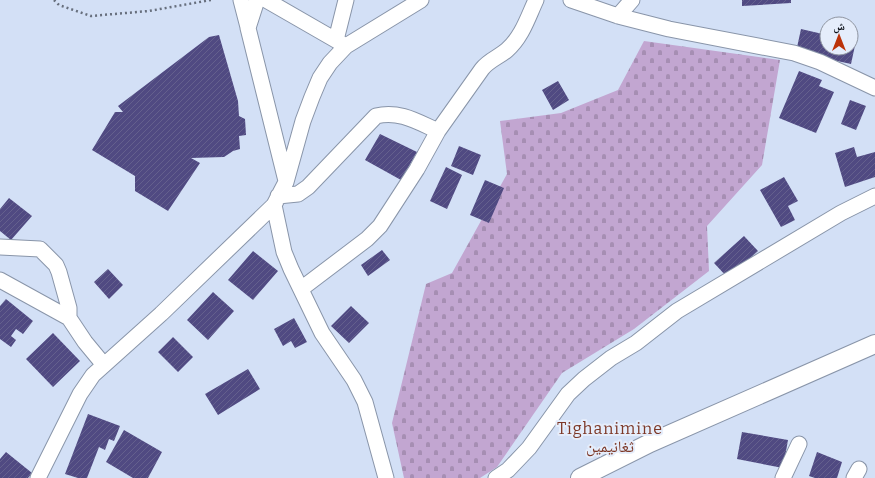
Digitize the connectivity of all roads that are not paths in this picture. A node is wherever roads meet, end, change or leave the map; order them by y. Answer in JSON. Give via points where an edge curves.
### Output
{"nodes":[{"id":1,"x":241,"y":0,"type":"edge"},
{"id":2,"x":256,"y":0,"type":"edge"},
{"id":3,"x":266,"y":0,"type":"edge"},
{"id":4,"x":346,"y":0,"type":"edge"},
{"id":5,"x":421,"y":0,"type":"edge"},
{"id":6,"x":536,"y":0,"type":"edge"},
{"id":7,"x":571,"y":0,"type":"edge"},
{"id":8,"x":632,"y":0,"type":"edge"},
{"id":9,"x":618,"y":16,"type":"junction"},
{"id":10,"x":248,"y":28,"type":"junction"},
{"id":11,"x":341,"y":43,"type":"junction"},
{"id":12,"x":875,"y":88,"type":"edge"},
{"id":13,"x":438,"y":131,"type":"junction"},
{"id":14,"x":286,"y":182,"type":"junction"},
{"id":15,"x":875,"y":196,"type":"edge"},
{"id":16,"x":276,"y":201,"type":"junction"},
{"id":17,"x":0,"y":247,"type":"edge"},
{"id":18,"x":0,"y":280,"type":"edge"},
{"id":19,"x":301,"y":290,"type":"junction"},
{"id":20,"x":69,"y":318,"type":"junction"},
{"id":21,"x":875,"y":344,"type":"edge"},
{"id":22,"x":104,"y":364,"type":"junction"},
{"id":23,"x":799,"y":444,"type":"dead end"},
{"id":24,"x":38,"y":478,"type":"edge"},
{"id":25,"x":386,"y":478,"type":"edge"},
{"id":26,"x":496,"y":478,"type":"edge"},
{"id":27,"x":580,"y":478,"type":"edge"},
{"id":28,"x":783,"y":478,"type":"edge"}],
"edges":[{"from":1,"to":10,"type":"street"},
{"from":2,"to":10,"type":"street"},
{"from":3,"to":11,"type":"street"},
{"from":4,"to":11,"type":"street"},
{"from":5,"to":11,"type":"street"},
{"from":6,"to":13,"type":"street","via":[[517,39],[506,51],[488,61]]},
{"from":7,"to":9,"type":"street"},
{"from":8,"to":9,"type":"street"},
{"from":9,"to":12,"type":"street","via":[[794,53],[820,62]]},
{"from":10,"to":14,"type":"street"},
{"from":11,"to":14,"type":"street","via":[[320,78],[303,121]]},
{"from":13,"to":16,"type":"street","via":[[404,116],[387,113],[376,116],[308,187],[298,194]]},
{"from":13,"to":19,"type":"street","via":[[380,226]]},
{"from":14,"to":16,"type":"street"},
{"from":15,"to":26,"type":"street","via":[[841,213],[677,311],[636,343],[611,358],[568,394],[529,448],[508,470]]},
{"from":16,"to":19,"type":"street","via":[[284,252]]},
{"from":16,"to":22,"type":"street","via":[[161,314]]},
{"from":17,"to":20,"type":"street","via":[[40,248],[59,272],[69,308]]},
{"from":18,"to":20,"type":"street"},
{"from":19,"to":25,"type":"street","via":[[322,333],[354,380],[365,402]]},
{"from":20,"to":22,"type":"street"},
{"from":21,"to":27,"type":"street","via":[[650,443]]},
{"from":22,"to":24,"type":"street","via":[[80,394]]},
{"from":23,"to":28,"type":"street"}]}
